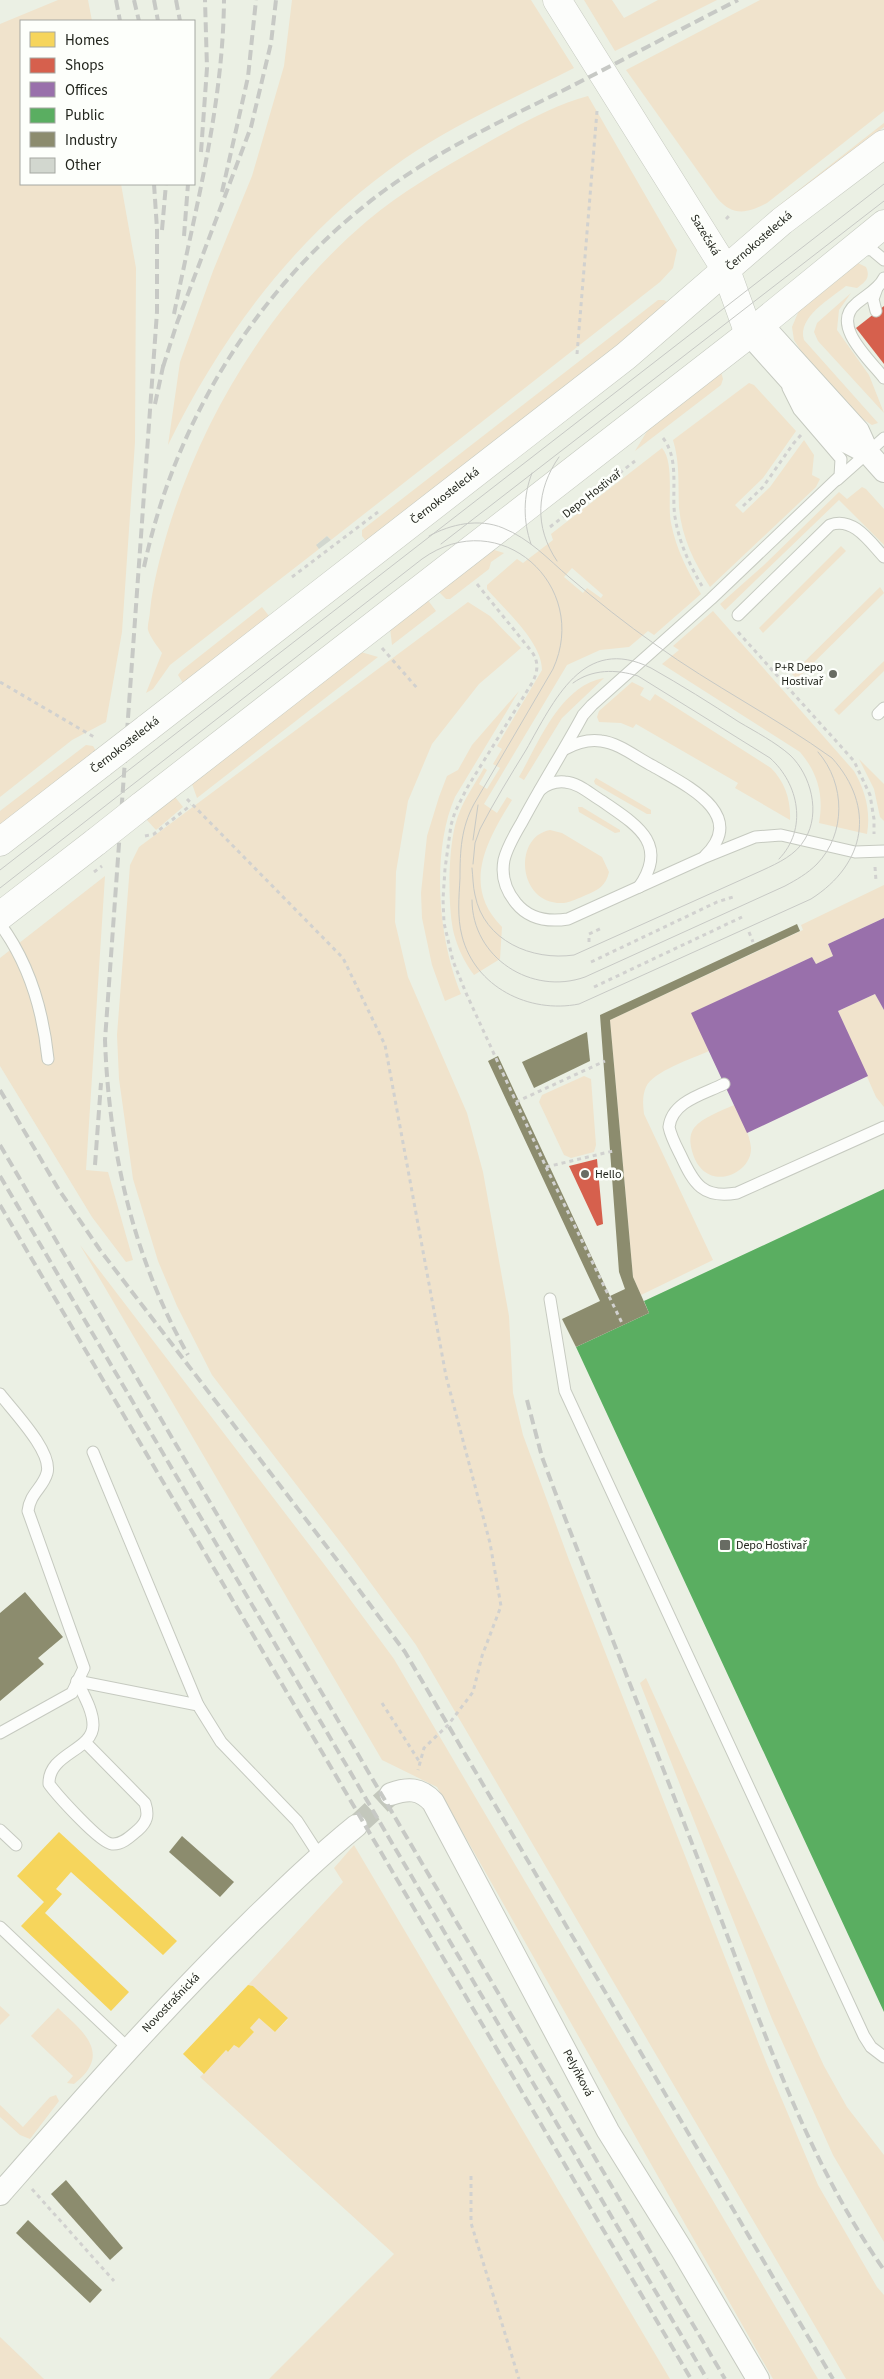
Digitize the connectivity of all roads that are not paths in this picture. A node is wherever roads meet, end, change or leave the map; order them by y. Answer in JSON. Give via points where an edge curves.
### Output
{"nodes":[{"id":1,"x":557,"y":0,"type":"edge"},
{"id":2,"x":884,"y":144,"type":"edge"},
{"id":3,"x":884,"y":165,"type":"edge"},
{"id":4,"x":884,"y":224,"type":"edge"},
{"id":5,"x":846,"y":254,"type":"junction"},
{"id":6,"x":884,"y":260,"type":"edge"},
{"id":7,"x":726,"y":270,"type":"junction"},
{"id":8,"x":881,"y":282,"type":"edge"},
{"id":9,"x":876,"y":311,"type":"dead end"},
{"id":10,"x":747,"y":317,"type":"junction"},
{"id":11,"x":779,"y":369,"type":"junction"},
{"id":12,"x":884,"y":378,"type":"edge"},
{"id":13,"x":876,"y":445,"type":"edge"},
{"id":14,"x":884,"y":470,"type":"edge"},
{"id":15,"x":836,"y":482,"type":"junction"},
{"id":16,"x":884,"y":557,"type":"edge"},
{"id":17,"x":738,"y":615,"type":"dead end"},
{"id":18,"x":564,"y":750,"type":"junction"},
{"id":19,"x":538,"y":792,"type":"junction"},
{"id":20,"x":0,"y":842,"type":"edge"},
{"id":21,"x":884,"y":851,"type":"edge"},
{"id":22,"x":703,"y":858,"type":"junction"},
{"id":23,"x":639,"y":887,"type":"junction"},
{"id":24,"x":0,"y":916,"type":"edge"},
{"id":25,"x":0,"y":924,"type":"edge"},
{"id":26,"x":48,"y":1059,"type":"dead end"},
{"id":27,"x":724,"y":1084,"type":"dead end"},
{"id":28,"x":884,"y":1127,"type":"edge"},
{"id":29,"x":550,"y":1298,"type":"dead end"},
{"id":30,"x":0,"y":1394,"type":"edge"},
{"id":31,"x":93,"y":1452,"type":"dead end"},
{"id":32,"x":78,"y":1681,"type":"junction"},
{"id":33,"x":198,"y":1705,"type":"junction"},
{"id":34,"x":0,"y":1733,"type":"edge"},
{"id":35,"x":85,"y":1742,"type":"junction"},
{"id":36,"x":391,"y":1794,"type":"tunnel mouth"},
{"id":37,"x":356,"y":1826,"type":"tunnel mouth"},
{"id":38,"x":0,"y":1830,"type":"edge"},
{"id":39,"x":16,"y":1845,"type":"dead end"},
{"id":40,"x":319,"y":1855,"type":"junction"},
{"id":41,"x":0,"y":1927,"type":"edge"},
{"id":42,"x":128,"y":2048,"type":"junction"},
{"id":43,"x":884,"y":2057,"type":"edge"},
{"id":44,"x":0,"y":2194,"type":"edge"},
{"id":45,"x":758,"y":2379,"type":"edge"}],
"edges":[{"from":1,"to":7,"type":"main road","name":"Sazečská"},
{"from":2,"to":7,"type":"main road","name":"Černokostelecká","via":[[782,221]]},
{"from":3,"to":10,"type":"main road","via":[[750,272],[738,287]]},
{"from":4,"to":5,"type":"main road"},
{"from":5,"to":6,"type":"lane","via":[[861,248],[877,252]]},
{"from":5,"to":10,"type":"main road"},
{"from":7,"to":10,"type":"main road","name":"Sazečská"},
{"from":7,"to":20,"type":"main road","name":"Černokostelecká","bridge":true,"via":[[626,356],[146,729],[100,751]]},
{"from":8,"to":9,"type":"lane","via":[[873,299]]},
{"from":8,"to":12,"type":"lane","via":[[851,308],[846,323],[850,334]]},
{"from":10,"to":11,"type":"street","name":"Sazečská"},
{"from":10,"to":13,"type":"street","name":"Sazečská","via":[[858,431]]},
{"from":10,"to":24,"type":"main road","bridge":true,"via":[[367,631]]},
{"from":11,"to":13,"type":"street","name":"Sazečská","via":[[845,441]]},
{"from":11,"to":15,"type":"lane","via":[[799,410],[841,459],[840,476]]},
{"from":13,"to":14,"type":"street","name":"Sazečská"},
{"from":13,"to":15,"type":"lane"},
{"from":15,"to":18,"type":"lane","via":[[592,705]]},
{"from":16,"to":17,"type":"lane","via":[[852,526],[830,525]]},
{"from":18,"to":19,"type":"lane"},
{"from":18,"to":22,"type":"lane","via":[[589,740],[613,744],[703,796],[713,807],[719,826],[714,843]]},
{"from":19,"to":23,"type":"lane","via":[[550,784],[572,783],[636,824],[649,844],[651,856],[650,868]]},
{"from":19,"to":23,"type":"lane","via":[[504,862],[506,887],[520,908],[543,920],[568,919]]},
{"from":21,"to":22,"type":"lane","via":[[855,852],[793,836],[769,835],[755,837]]},
{"from":22,"to":23,"type":"lane"},
{"from":25,"to":26,"type":"lane","via":[[26,968],[45,1026]]},
{"from":27,"to":28,"type":"lane","via":[[680,1106],[670,1118],[669,1126],[689,1175],[704,1191],[714,1194],[737,1193]]},
{"from":29,"to":43,"type":"lane","via":[[565,1391],[864,2036],[870,2048]]},
{"from":30,"to":32,"type":"lane","via":[[42,1448],[48,1462],[47,1474],[29,1500],[28,1511],[84,1668]]},
{"from":31,"to":33,"type":"lane"},
{"from":32,"to":33,"type":"lane"},
{"from":32,"to":34,"type":"lane","via":[[72,1693]]},
{"from":32,"to":35,"type":"lane","via":[[92,1715],[93,1726]]},
{"from":33,"to":40,"type":"lane","via":[[221,1742],[297,1821]]},
{"from":35,"to":35,"type":"lane","via":[[52,1768],[49,1784],[101,1839],[114,1845],[122,1843],[142,1826],[148,1811],[145,1803]]},
{"from":36,"to":45,"type":"street","name":"Pelyňková","via":[[415,1790],[433,1802],[608,2131]]},
{"from":37,"to":40,"type":"street","name":"Novostrašnická"},
{"from":38,"to":39,"type":"lane"},
{"from":40,"to":42,"type":"street","name":"Novostrašnická"},
{"from":41,"to":42,"type":"lane"},
{"from":42,"to":44,"type":"street","name":"Novostrašnická"}]}
